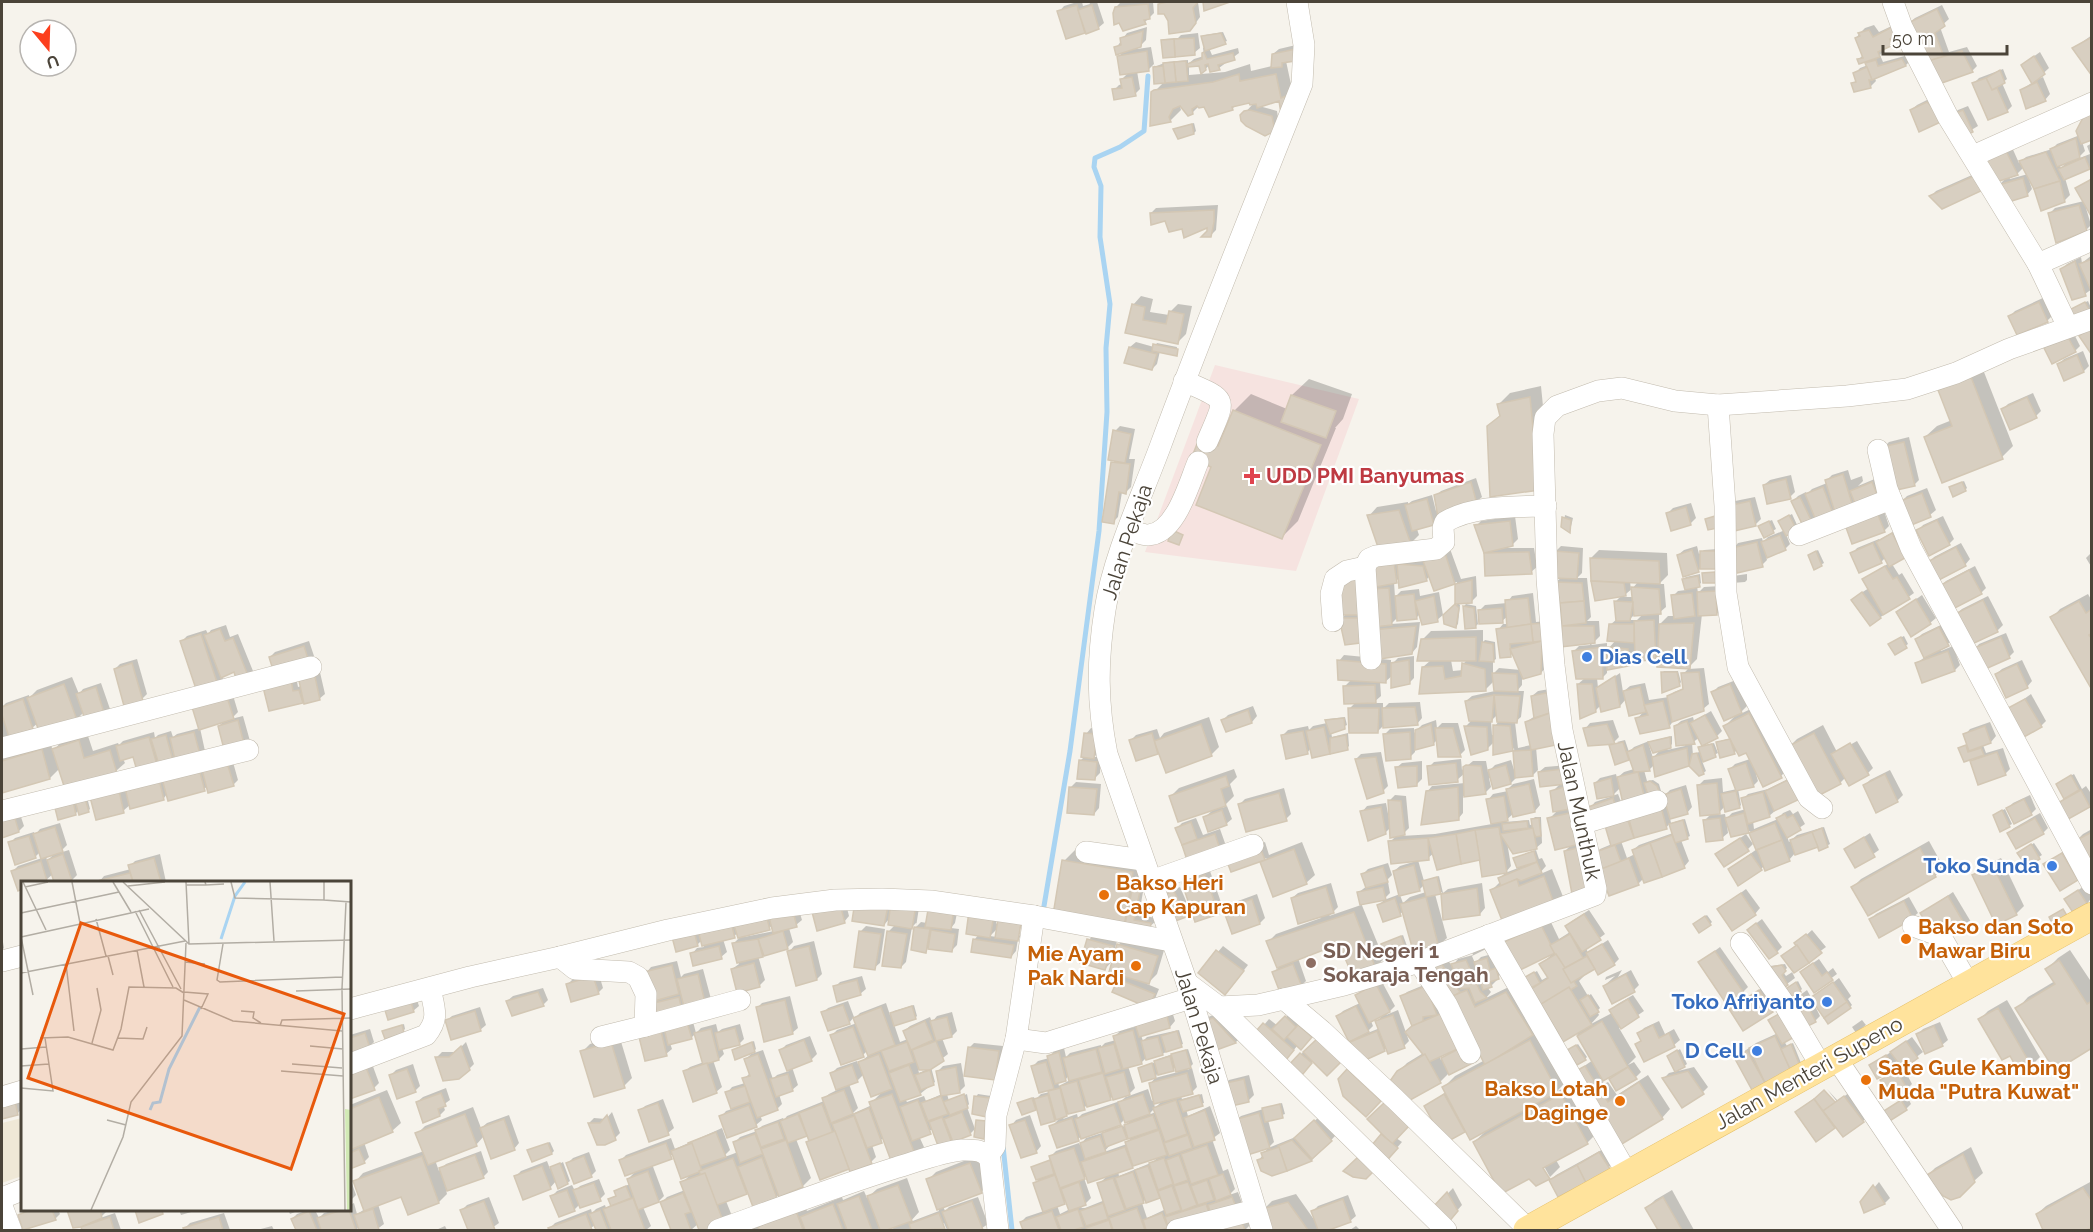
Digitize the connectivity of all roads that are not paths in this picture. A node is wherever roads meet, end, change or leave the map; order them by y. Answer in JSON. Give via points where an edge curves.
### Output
{"nodes":[{"id":1,"x":1297,"y":2,"type":"edge"},
{"id":2,"x":1893,"y":2,"type":"edge"},
{"id":3,"x":2091,"y":103,"type":"edge"},
{"id":4,"x":1973,"y":156,"type":"junction"},
{"id":5,"x":2091,"y":240,"type":"edge"},
{"id":6,"x":2038,"y":264,"type":"junction"},
{"id":7,"x":2091,"y":319,"type":"edge"},
{"id":8,"x":2068,"y":327,"type":"junction"},
{"id":9,"x":1184,"y":381,"type":"junction"},
{"id":10,"x":1718,"y":405,"type":"junction"},
{"id":11,"x":1207,"y":442,"type":"dead end"},
{"id":12,"x":1878,"y":450,"type":"dead end"},
{"id":13,"x":1198,"y":462,"type":"dead end"},
{"id":14,"x":1891,"y":499,"type":"junction"},
{"id":15,"x":1546,"y":506,"type":"junction"},
{"id":16,"x":1129,"y":530,"type":"junction"},
{"id":17,"x":1799,"y":535,"type":"dead end"},
{"id":18,"x":1365,"y":567,"type":"junction"},
{"id":19,"x":1333,"y":621,"type":"dead end"},
{"id":20,"x":1371,"y":659,"type":"dead end"},
{"id":21,"x":311,"y":667,"type":"dead end"},
{"id":22,"x":2,"y":748,"type":"edge"},
{"id":23,"x":248,"y":750,"type":"dead end"},
{"id":24,"x":1657,"y":801,"type":"dead end"},
{"id":25,"x":1822,"y":808,"type":"dead end"},
{"id":26,"x":2,"y":811,"type":"edge"},
{"id":27,"x":1581,"y":824,"type":"junction"},
{"id":28,"x":1253,"y":845,"type":"dead end"},
{"id":29,"x":1086,"y":852,"type":"dead end"},
{"id":30,"x":1143,"y":860,"type":"junction"},
{"id":31,"x":1151,"y":881,"type":"junction"},
{"id":32,"x":2091,"y":884,"type":"edge"},
{"id":33,"x":2091,"y":916,"type":"edge"},
{"id":34,"x":1041,"y":918,"type":"junction"},
{"id":35,"x":1913,"y":926,"type":"dead end"},
{"id":36,"x":1489,"y":936,"type":"junction"},
{"id":37,"x":1171,"y":941,"type":"junction"},
{"id":38,"x":1741,"y":943,"type":"dead end"},
{"id":39,"x":21,"y":956,"type":"edge"},
{"id":40,"x":560,"y":957,"type":"junction"},
{"id":41,"x":2,"y":961,"type":"edge"},
{"id":42,"x":1419,"y":962,"type":"junction"},
{"id":43,"x":1968,"y":985,"type":"junction"},
{"id":44,"x":439,"y":986,"type":"junction"},
{"id":45,"x":1189,"y":990,"type":"junction"},
{"id":46,"x":1284,"y":999,"type":"junction"},
{"id":47,"x":740,"y":1000,"type":"dead end"},
{"id":48,"x":1219,"y":1007,"type":"junction"},
{"id":49,"x":351,"y":1009,"type":"edge"},
{"id":50,"x":645,"y":1026,"type":"junction"},
{"id":51,"x":602,"y":1037,"type":"dead end"},
{"id":52,"x":1023,"y":1041,"type":"junction"},
{"id":53,"x":1470,"y":1053,"type":"dead end"},
{"id":54,"x":1829,"y":1062,"type":"junction"},
{"id":55,"x":351,"y":1064,"type":"edge"},
{"id":56,"x":21,"y":1091,"type":"edge"},
{"id":57,"x":2,"y":1096,"type":"edge"},
{"id":58,"x":988,"y":1156,"type":"junction"},
{"id":59,"x":1628,"y":1175,"type":"junction"},
{"id":60,"x":21,"y":1190,"type":"edge"},
{"id":61,"x":2,"y":1198,"type":"edge"},
{"id":62,"x":2,"y":1206,"type":"edge"},
{"id":63,"x":1255,"y":1209,"type":"junction"},
{"id":64,"x":11,"y":1230,"type":"edge"},
{"id":65,"x":718,"y":1230,"type":"edge"},
{"id":66,"x":998,"y":1230,"type":"edge"},
{"id":67,"x":1177,"y":1230,"type":"edge"},
{"id":68,"x":1262,"y":1230,"type":"edge"},
{"id":69,"x":1446,"y":1230,"type":"edge"},
{"id":70,"x":1528,"y":1230,"type":"edge"},
{"id":71,"x":1952,"y":1230,"type":"edge"}],
"edges":[{"from":1,"to":9,"type":"street","name":"Jalan Pekaja","via":[[1304,45],[1302,84]]},
{"from":2,"to":4,"type":"street","via":[[1948,117]]},
{"from":3,"to":4,"type":"street"},
{"from":4,"to":6,"type":"street"},
{"from":5,"to":6,"type":"street"},
{"from":6,"to":8,"type":"street"},
{"from":7,"to":8,"type":"street"},
{"from":8,"to":10,"type":"street","via":[[1907,389]]},
{"from":9,"to":11,"type":"street","via":[[1220,400],[1221,407]]},
{"from":9,"to":16,"type":"street","name":"Jalan Pekaja"},
{"from":10,"to":15,"type":"street","name":"Jalan Munthuk","via":[[1675,401],[1622,388],[1598,391],[1557,406],[1545,418],[1543,434]]},
{"from":10,"to":25,"type":"street","via":[[1725,506],[1725,593],[1738,667],[1809,798]]},
{"from":12,"to":14,"type":"street"},
{"from":13,"to":16,"type":"street","via":[[1176,514],[1168,523],[1148,535]]},
{"from":14,"to":17,"type":"street"},
{"from":14,"to":32,"type":"street","via":[[1911,548]]},
{"from":15,"to":18,"type":"street","via":[[1495,508],[1453,517],[1444,522],[1441,546],[1376,556]]},
{"from":15,"to":27,"type":"street","name":"Jalan Munthuk","via":[[1554,665]]},
{"from":16,"to":30,"type":"street","name":"Jalan Pekaja","via":[[1105,609],[1098,681],[1107,754]]},
{"from":18,"to":19,"type":"street","via":[[1335,579]]},
{"from":18,"to":20,"type":"street"},
{"from":21,"to":22,"type":"street"},
{"from":23,"to":26,"type":"street"},
{"from":24,"to":27,"type":"street"},
{"from":27,"to":36,"type":"street","name":"Jalan Munthuk","via":[[1595,895]]},
{"from":28,"to":31,"type":"street"},
{"from":29,"to":30,"type":"street"},
{"from":30,"to":31,"type":"street","name":"Jalan Pekaja"},
{"from":31,"to":37,"type":"street","name":"Jalan Pekaja"},
{"from":33,"to":43,"type":"main road","name":"Jalan Menteri Supeno"},
{"from":34,"to":37,"type":"street"},
{"from":34,"to":40,"type":"street","via":[[931,901],[835,900],[760,910]]},
{"from":34,"to":52,"type":"street"},
{"from":35,"to":43,"type":"street","via":[[1944,942]]},
{"from":36,"to":42,"type":"street","name":"Jalan Munthuk"},
{"from":36,"to":59,"type":"street"},
{"from":37,"to":45,"type":"street","name":"Jalan Pekaja"},
{"from":38,"to":54,"type":"street"},
{"from":39,"to":41,"type":"street"},
{"from":40,"to":44,"type":"street"},
{"from":40,"to":50,"type":"street","via":[[575,969],[629,972],[638,977],[646,994]]},
{"from":42,"to":46,"type":"street","name":"Jalan Munthuk"},
{"from":42,"to":53,"type":"street","via":[[1447,1005]]},
{"from":43,"to":54,"type":"main road","name":"Jalan Menteri Supeno"},
{"from":44,"to":49,"type":"street"},
{"from":44,"to":55,"type":"street","via":[[434,1025],[426,1035]]},
{"from":45,"to":48,"type":"street"},
{"from":45,"to":52,"type":"street","via":[[1046,1043]]},
{"from":45,"to":63,"type":"street","name":"Jalan Pekaja"},
{"from":46,"to":48,"type":"street","name":"Jalan Munthuk"},
{"from":46,"to":70,"type":"street","via":[[1395,1099]]},
{"from":47,"to":50,"type":"street"},
{"from":48,"to":69,"type":"street"},
{"from":50,"to":51,"type":"street"},
{"from":52,"to":58,"type":"street","via":[[996,1115],[995,1146]]},
{"from":54,"to":59,"type":"main road","name":"Jalan Menteri Supeno"},
{"from":54,"to":71,"type":"street"},
{"from":56,"to":57,"type":"street"},
{"from":58,"to":65,"type":"street","via":[[978,1150],[959,1150],[922,1160],[831,1188]]},
{"from":58,"to":66,"type":"street"},
{"from":59,"to":70,"type":"main road","name":"Jalan Menteri Supeno"},
{"from":60,"to":61,"type":"street"},
{"from":62,"to":64,"type":"street"},
{"from":63,"to":67,"type":"street"},
{"from":63,"to":68,"type":"street","name":"Jalan Pekaja"}]}
